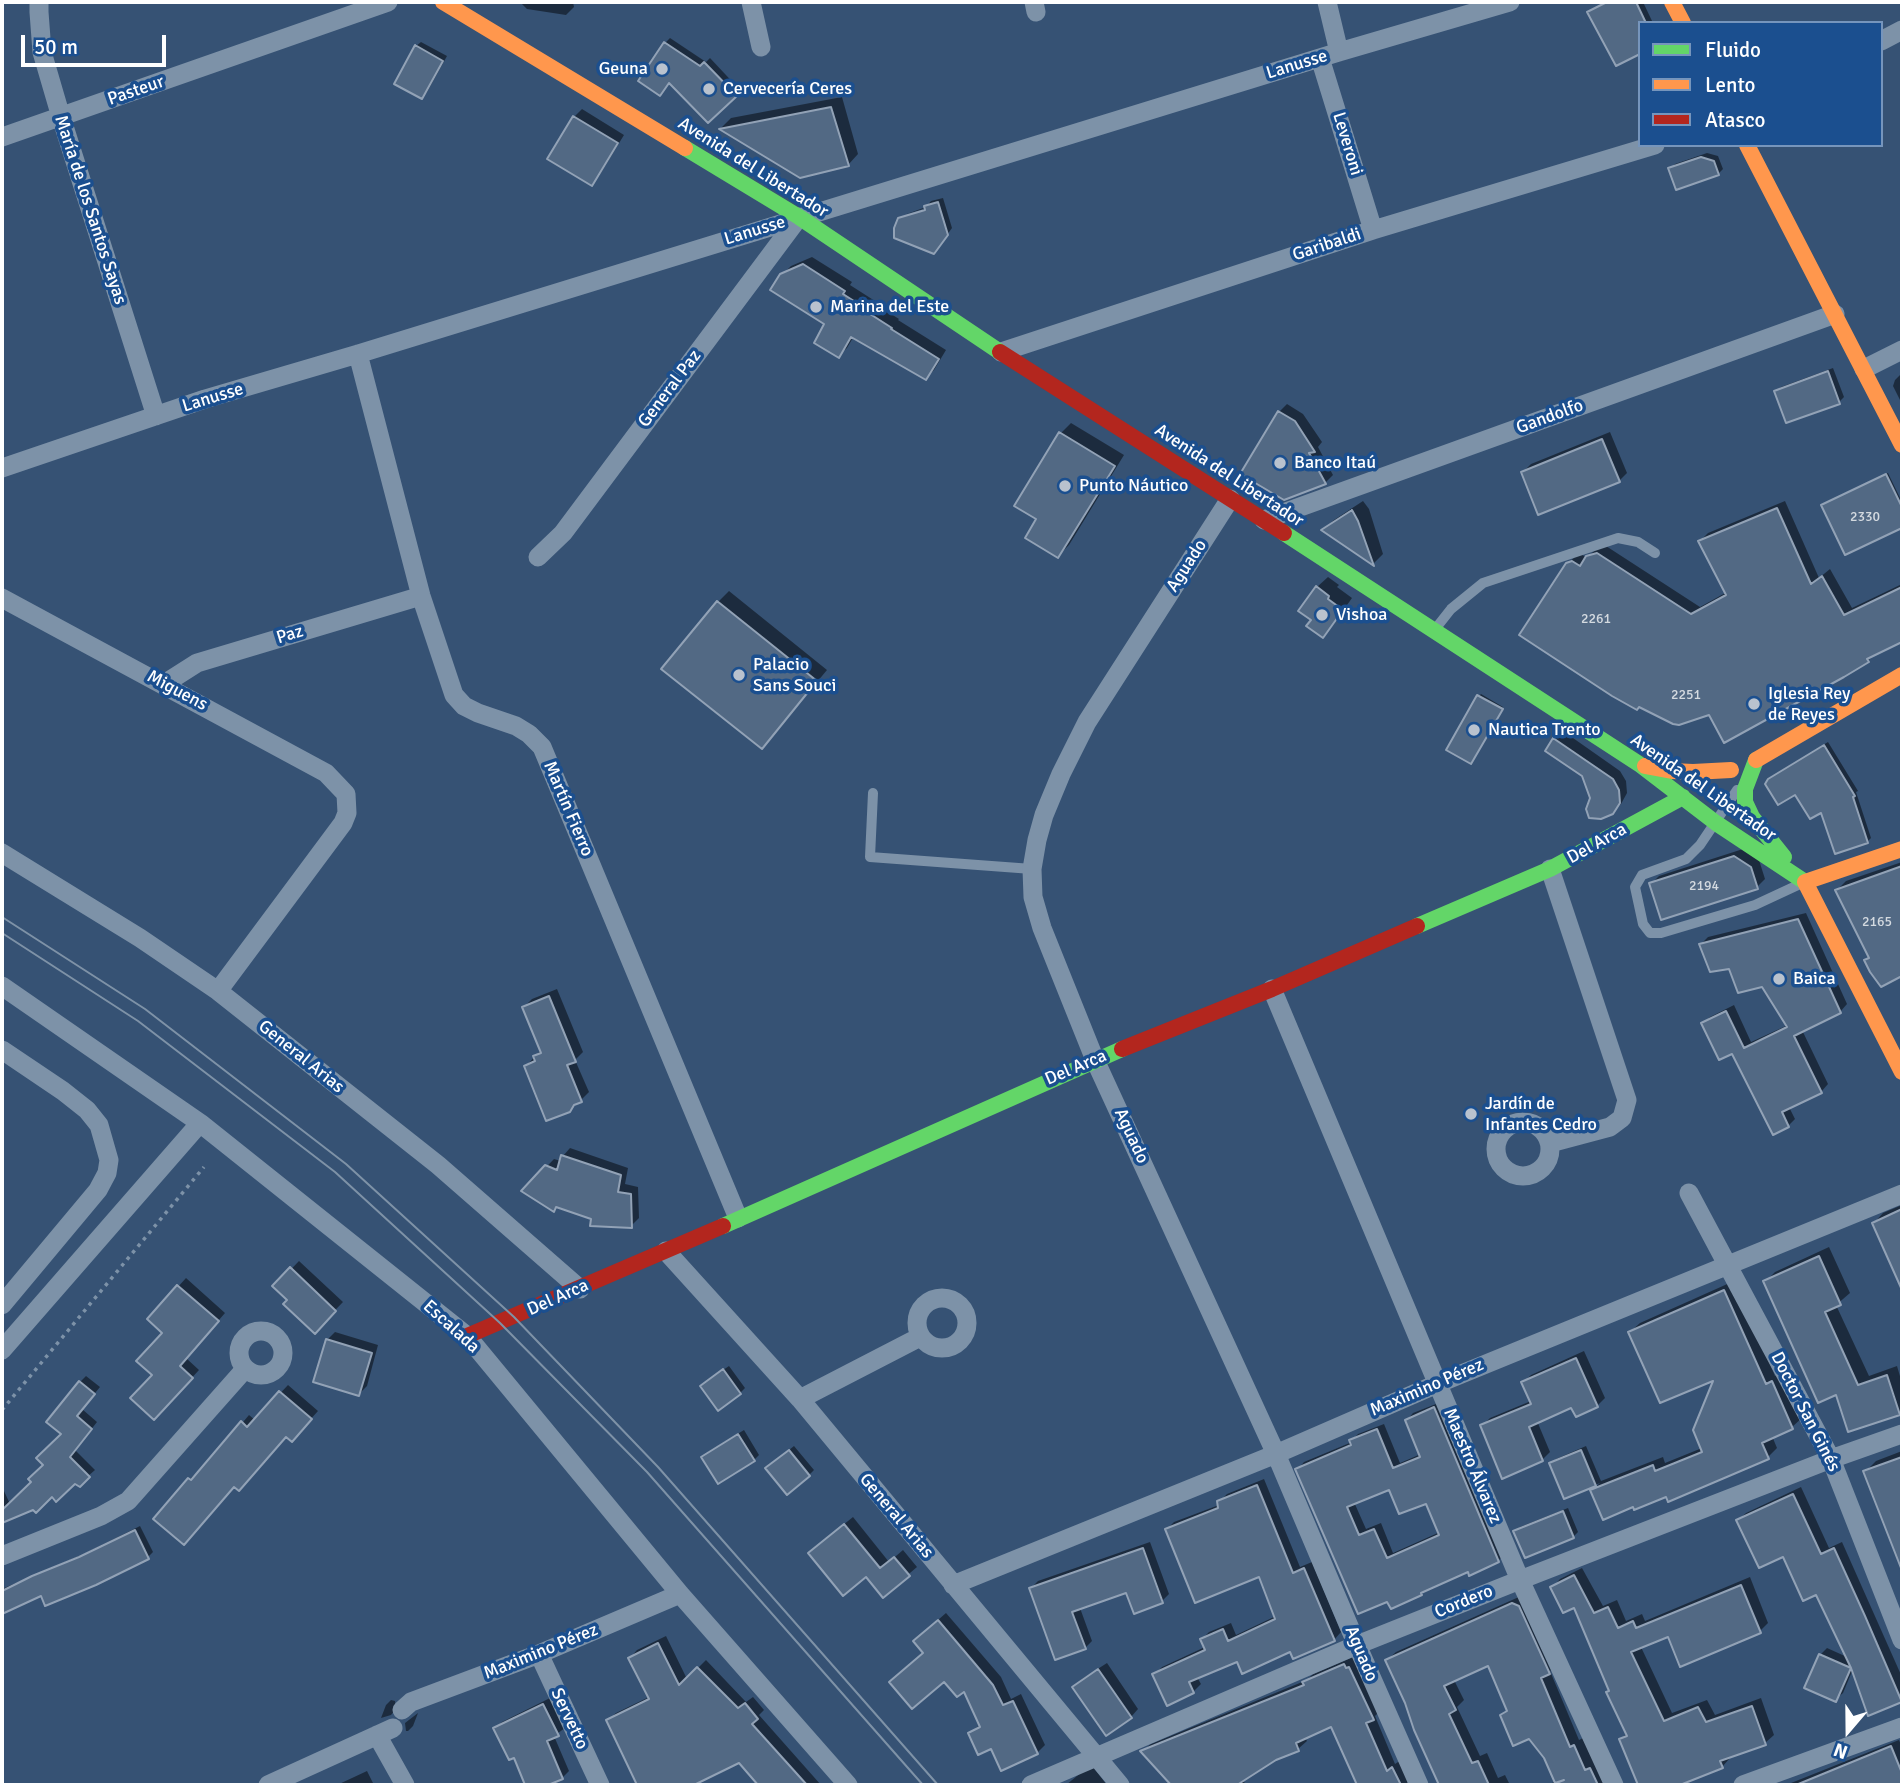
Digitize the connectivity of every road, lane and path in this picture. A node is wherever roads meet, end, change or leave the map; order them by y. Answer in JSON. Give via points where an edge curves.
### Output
{"nodes":[{"id":1,"x":39,"y":2,"type":"edge"},
{"id":2,"x":388,"y":2,"type":"edge"},
{"id":3,"x":443,"y":2,"type":"edge"},
{"id":4,"x":751,"y":2,"type":"edge"},
{"id":5,"x":1327,"y":2,"type":"edge"},
{"id":6,"x":1510,"y":2,"type":"edge"},
{"id":7,"x":1672,"y":2,"type":"edge"},
{"id":8,"x":1682,"y":21,"type":"edge"},
{"id":9,"x":1902,"y":30,"type":"edge"},
{"id":10,"x":1883,"y":40,"type":"edge"},
{"id":11,"x":761,"y":47,"type":"dead end"},
{"id":12,"x":1330,"y":55,"type":"junction"},
{"id":13,"x":61,"y":117,"type":"junction"},
{"id":14,"x":2,"y":137,"type":"edge"},
{"id":15,"x":1648,"y":147,"type":"edge"},
{"id":16,"x":1748,"y":147,"type":"edge"},
{"id":17,"x":799,"y":217,"type":"junction"},
{"id":18,"x":1373,"y":230,"type":"junction"},
{"id":19,"x":1835,"y":314,"type":"junction"},
{"id":20,"x":1902,"y":350,"type":"edge"},
{"id":21,"x":1001,"y":352,"type":"junction"},
{"id":22,"x":358,"y":354,"type":"junction"},
{"id":23,"x":1864,"y":369,"type":"junction"},
{"id":24,"x":156,"y":416,"type":"junction"},
{"id":25,"x":1902,"y":445,"type":"edge"},
{"id":26,"x":2,"y":468,"type":"edge"},
{"id":27,"x":1230,"y":499,"type":"junction"},
{"id":28,"x":1264,"y":520,"type":"junction"},
{"id":29,"x":1656,"y":553,"type":"dead end"},
{"id":30,"x":538,"y":557,"type":"dead end"},
{"id":31,"x":421,"y":596,"type":"junction"},
{"id":32,"x":2,"y":598,"type":"edge"},
{"id":33,"x":1433,"y":631,"type":"junction"},
{"id":34,"x":1902,"y":675,"type":"edge"},
{"id":35,"x":164,"y":684,"type":"junction"},
{"id":36,"x":1756,"y":760,"type":"junction"},
{"id":37,"x":1639,"y":764,"type":"junction"},
{"id":38,"x":1731,"y":770,"type":"junction"},
{"id":39,"x":873,"y":793,"type":"dead end"},
{"id":40,"x":1683,"y":797,"type":"junction"},
{"id":41,"x":1716,"y":823,"type":"junction"},
{"id":42,"x":1902,"y":849,"type":"edge"},
{"id":43,"x":2,"y":853,"type":"edge"},
{"id":44,"x":1032,"y":869,"type":"junction"},
{"id":45,"x":1550,"y":870,"type":"junction"},
{"id":46,"x":1805,"y":882,"type":"junction"},
{"id":47,"x":2,"y":986,"type":"edge"},
{"id":48,"x":1272,"y":989,"type":"junction"},
{"id":49,"x":218,"y":991,"type":"junction"},
{"id":50,"x":2,"y":1050,"type":"edge"},
{"id":51,"x":1095,"y":1060,"type":"junction"},
{"id":52,"x":1902,"y":1072,"type":"edge"},
{"id":53,"x":200,"y":1124,"type":"junction"},
{"id":54,"x":1550,"y":1143,"type":"dead end"},
{"id":55,"x":204,"y":1167,"type":"dead end"},
{"id":56,"x":1689,"y":1193,"type":"dead end"},
{"id":57,"x":1902,"y":1194,"type":"edge"},
{"id":58,"x":738,"y":1218,"type":"junction"},
{"id":59,"x":666,"y":1251,"type":"junction"},
{"id":60,"x":1726,"y":1265,"type":"junction"},
{"id":61,"x":580,"y":1289,"type":"junction"},
{"id":62,"x":2,"y":1305,"type":"edge"},
{"id":63,"x":467,"y":1336,"type":"junction"},
{"id":64,"x":920,"y":1337,"type":"dead end"},
{"id":65,"x":2,"y":1350,"type":"edge"},
{"id":66,"x":245,"y":1369,"type":"dead end"},
{"id":67,"x":1437,"y":1384,"type":"junction"},
{"id":68,"x":800,"y":1399,"type":"junction"},
{"id":69,"x":2,"y":1410,"type":"edge"},
{"id":70,"x":1902,"y":1434,"type":"edge"},
{"id":71,"x":1276,"y":1454,"type":"junction"},
{"id":72,"x":1831,"y":1459,"type":"junction"},
{"id":73,"x":2,"y":1556,"type":"edge"},
{"id":74,"x":1520,"y":1580,"type":"junction"},
{"id":75,"x":953,"y":1585,"type":"junction"},
{"id":76,"x":680,"y":1594,"type":"junction"},
{"id":77,"x":1902,"y":1640,"type":"edge"},
{"id":78,"x":1357,"y":1645,"type":"junction"},
{"id":79,"x":539,"y":1654,"type":"junction"},
{"id":80,"x":390,"y":1724,"type":"junction"},
{"id":81,"x":1902,"y":1727,"type":"edge"},
{"id":82,"x":1096,"y":1758,"type":"junction"},
{"id":83,"x":268,"y":1785,"type":"edge"},
{"id":84,"x":405,"y":1785,"type":"edge"},
{"id":85,"x":600,"y":1785,"type":"edge"},
{"id":86,"x":848,"y":1785,"type":"edge"},
{"id":87,"x":1031,"y":1785,"type":"edge"},
{"id":88,"x":1120,"y":1785,"type":"edge"},
{"id":89,"x":1419,"y":1785,"type":"edge"},
{"id":90,"x":1614,"y":1785,"type":"edge"},
{"id":91,"x":1743,"y":1785,"type":"edge"}],
"edges":[{"from":1,"to":13,"type":"street","name":"María de los Santos Sayas","via":[[42,52]]},
{"from":2,"to":13,"type":"street","name":"Pasteur"},
{"from":3,"to":17,"type":"main road","name":"Avenida del Libertador"},
{"from":4,"to":11,"type":"street"},
{"from":5,"to":12,"type":"street","name":"Leveroni"},
{"from":6,"to":12,"type":"street","name":"Lanusse"},
{"from":7,"to":8,"type":"main road"},
{"from":9,"to":10,"type":"street"},
{"from":12,"to":17,"type":"street","name":"Lanusse"},
{"from":12,"to":18,"type":"street","name":"Leveroni"},
{"from":13,"to":14,"type":"street","name":"Pasteur"},
{"from":13,"to":24,"type":"street","name":"María de los Santos Sayas"},
{"from":15,"to":18,"type":"street","name":"Garibaldi"},
{"from":16,"to":19,"type":"main road"},
{"from":17,"to":21,"type":"main road","name":"Avenida del Libertador"},
{"from":17,"to":22,"type":"street","name":"Lanusse"},
{"from":17,"to":30,"type":"street","name":"General Paz","via":[[563,533]]},
{"from":18,"to":21,"type":"street","name":"Garibaldi"},
{"from":19,"to":23,"type":"main road"},
{"from":19,"to":28,"type":"street","name":"Gandolfo"},
{"from":20,"to":23,"type":"street"},
{"from":21,"to":27,"type":"main road","name":"Avenida del Libertador"},
{"from":22,"to":24,"type":"street","name":"Lanusse"},
{"from":22,"to":31,"type":"street","name":"Martín Fierro"},
{"from":23,"to":25,"type":"main road"},
{"from":24,"to":26,"type":"street","name":"Lanusse"},
{"from":27,"to":28,"type":"main road","name":"Avenida del Libertador"},
{"from":27,"to":44,"type":"street","name":"Aguado","via":[[1087,722],[1044,815]]},
{"from":28,"to":33,"type":"main road","name":"Avenida del Libertador"},
{"from":29,"to":33,"type":"lane","via":[[1618,538],[1483,583],[1451,608]]},
{"from":31,"to":35,"type":"street","name":"Paz","via":[[197,663]]},
{"from":31,"to":58,"type":"street","name":"Martín Fierro","via":[[454,695],[464,706],[516,726],[542,747]]},
{"from":32,"to":35,"type":"street","name":"Miguens"},
{"from":33,"to":37,"type":"main road","name":"Avenida del Libertador"},
{"from":34,"to":36,"type":"main road"},
{"from":35,"to":49,"type":"street","name":"Miguens","via":[[326,773],[346,794],[348,813],[343,823]]},
{"from":36,"to":38,"type":"main road"},
{"from":36,"to":41,"type":"lane"},
{"from":36,"to":46,"type":"main road","via":[[1745,802]]},
{"from":37,"to":38,"type":"main road","via":[[1672,771]]},
{"from":37,"to":40,"type":"main road","name":"Avenida del Libertador"},
{"from":38,"to":40,"type":"main road","name":"Del Arca"},
{"from":39,"to":44,"type":"lane","via":[[870,857]]},
{"from":40,"to":41,"type":"main road","name":"Avenida del Libertador"},
{"from":40,"to":45,"type":"main road","name":"Del Arca"},
{"from":41,"to":46,"type":"main road","name":"Avenida del Libertador"},
{"from":41,"to":46,"type":"lane","via":[[1686,859],[1642,875],[1636,887],[1643,924],[1650,933],[1755,905]]},
{"from":42,"to":46,"type":"main road"},
{"from":43,"to":49,"type":"street","name":"General Arias"},
{"from":44,"to":51,"type":"street","name":"Aguado","via":[[1033,897],[1042,928]]},
{"from":45,"to":48,"type":"main road","name":"Del Arca"},
{"from":45,"to":54,"type":"street","via":[[1627,1100],[1622,1118],[1610,1127]]},
{"from":46,"to":52,"type":"main road","name":"Avenida del Libertador"},
{"from":47,"to":53,"type":"street","name":"Escalada"},
{"from":48,"to":51,"type":"main road","name":"Del Arca"},
{"from":48,"to":67,"type":"street","name":"Maestro Álvarez"},
{"from":49,"to":61,"type":"street","name":"General Arias","via":[[438,1165]]},
{"from":50,"to":62,"type":"street","via":[[87,1110],[99,1125],[109,1160],[98,1190]]},
{"from":51,"to":58,"type":"main road","name":"Del Arca"},
{"from":51,"to":71,"type":"street","name":"Aguado"},
{"from":53,"to":63,"type":"street","name":"Escalada"},
{"from":53,"to":65,"type":"street"},
{"from":55,"to":69,"type":"path"},
{"from":56,"to":60,"type":"street","name":"Doctor San Ginés"},
{"from":57,"to":60,"type":"street","name":"Maximino Pérez"},
{"from":58,"to":59,"type":"main road","name":"Del Arca"},
{"from":59,"to":61,"type":"main road","name":"Del Arca"},
{"from":59,"to":68,"type":"street","name":"General Arias"},
{"from":60,"to":67,"type":"street","name":"Maximino Pérez"},
{"from":60,"to":72,"type":"street","name":"Doctor San Ginés"},
{"from":61,"to":63,"type":"main road","name":"Del Arca"},
{"from":63,"to":76,"type":"street","name":"Escalada"},
{"from":64,"to":68,"type":"street"},
{"from":66,"to":73,"type":"street","via":[[128,1501]]},
{"from":67,"to":71,"type":"street","name":"Maximino Pérez"},
{"from":67,"to":74,"type":"street","name":"Maestro Álvarez"},
{"from":68,"to":75,"type":"street","name":"General Arias"},
{"from":70,"to":72,"type":"street","name":"Cordero"},
{"from":71,"to":75,"type":"street","name":"Maximino Pérez"},
{"from":71,"to":78,"type":"street","name":"Aguado"},
{"from":72,"to":74,"type":"street","name":"Cordero"},
{"from":72,"to":77,"type":"street","name":"Doctor San Ginés"},
{"from":74,"to":78,"type":"street","name":"Cordero"},
{"from":74,"to":90,"type":"street","name":"Maestro Álvarez"},
{"from":75,"to":82,"type":"street","name":"General Arias"},
{"from":76,"to":79,"type":"street","name":"Maximino Pérez"},
{"from":76,"to":86,"type":"street","name":"Escalada"},
{"from":78,"to":82,"type":"street","name":"Cordero"},
{"from":78,"to":89,"type":"street","name":"Aguado"},
{"from":79,"to":80,"type":"street","name":"Maximino Pérez","via":[[411,1702]]},
{"from":79,"to":85,"type":"street","name":"Servetto"},
{"from":80,"to":83,"type":"street","name":"Maximino Pérez"},
{"from":80,"to":84,"type":"street"},
{"from":81,"to":91,"type":"street"},
{"from":82,"to":87,"type":"street","name":"Cordero"},
{"from":82,"to":88,"type":"street","name":"General Arias"}]}
